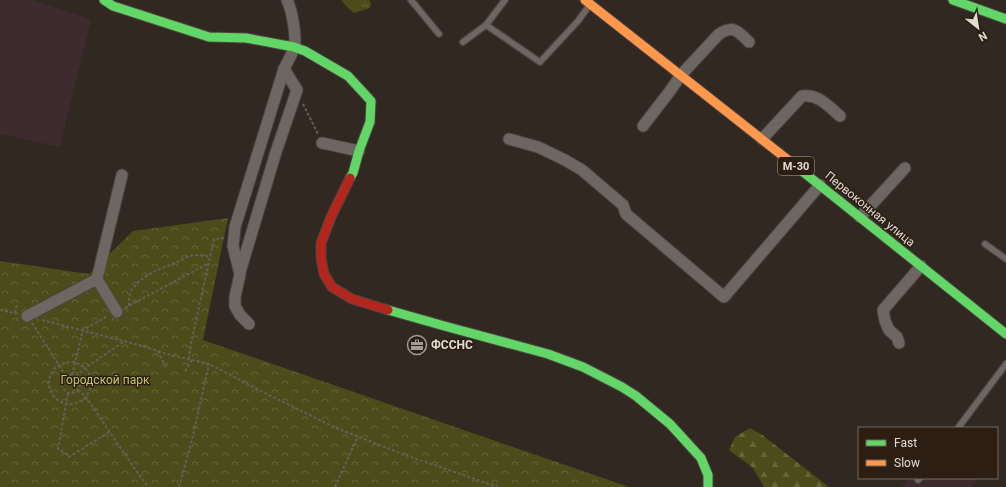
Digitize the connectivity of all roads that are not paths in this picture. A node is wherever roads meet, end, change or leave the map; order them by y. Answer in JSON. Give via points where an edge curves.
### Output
{"nodes":[{"id":1,"x":104,"y":0,"type":"edge"},
{"id":2,"x":288,"y":0,"type":"edge"},
{"id":3,"x":411,"y":0,"type":"edge"},
{"id":4,"x":505,"y":0,"type":"edge"},
{"id":5,"x":953,"y":0,"type":"edge"},
{"id":6,"x":588,"y":2,"type":"edge"},
{"id":7,"x":1006,"y":19,"type":"edge"},
{"id":8,"x":486,"y":25,"type":"junction"},
{"id":9,"x":439,"y":34,"type":"dead end"},
{"id":10,"x":463,"y":42,"type":"dead end"},
{"id":11,"x":749,"y":42,"type":"dead end"},
{"id":12,"x":294,"y":47,"type":"junction"},
{"id":13,"x":284,"y":69,"type":"junction"},
{"id":14,"x":681,"y":75,"type":"junction"},
{"id":15,"x":840,"y":116,"type":"dead end"},
{"id":16,"x":643,"y":126,"type":"dead end"},
{"id":17,"x":510,"y":139,"type":"dead end"},
{"id":18,"x":762,"y":139,"type":"junction"},
{"id":19,"x":322,"y":143,"type":"road end"},
{"id":20,"x":359,"y":151,"type":"junction"},
{"id":21,"x":905,"y":168,"type":"dead end"},
{"id":22,"x":122,"y":175,"type":"dead end"},
{"id":23,"x":820,"y":185,"type":"junction"},
{"id":24,"x":860,"y":217,"type":"junction"},
{"id":25,"x":985,"y":244,"type":"dead end"},
{"id":26,"x":1006,"y":259,"type":"edge"},
{"id":27,"x":921,"y":266,"type":"junction"},
{"id":28,"x":240,"y":274,"type":"junction"},
{"id":29,"x":97,"y":279,"type":"junction"},
{"id":30,"x":117,"y":312,"type":"road end"},
{"id":31,"x":27,"y":316,"type":"road end"},
{"id":32,"x":249,"y":324,"type":"dead end"},
{"id":33,"x":1006,"y":334,"type":"edge"},
{"id":34,"x":899,"y":343,"type":"dead end"},
{"id":35,"x":1006,"y":364,"type":"edge"},
{"id":36,"x":959,"y":427,"type":"edge"},
{"id":37,"x":708,"y":487,"type":"edge"}],
"edges":[{"from":1,"to":12,"type":"main road","via":[[113,6],[209,37],[246,38]]},
{"from":2,"to":12,"type":"street"},
{"from":3,"to":9,"type":"lane"},
{"from":4,"to":8,"type":"lane"},
{"from":5,"to":7,"type":"main road"},
{"from":6,"to":8,"type":"lane","via":[[578,21],[540,62]]},
{"from":6,"to":14,"type":"main road","name":"Первоконная улица","number":"М-30"},
{"from":8,"to":10,"type":"lane"},
{"from":11,"to":14,"type":"street","via":[[732,29],[724,30]]},
{"from":12,"to":13,"type":"street"},
{"from":12,"to":20,"type":"main road","via":[[348,76],[371,101],[370,122]]},
{"from":13,"to":28,"type":"street","via":[[235,227],[233,246]]},
{"from":13,"to":28,"type":"street","via":[[297,90]]},
{"from":14,"to":16,"type":"street"},
{"from":14,"to":18,"type":"main road","name":"Первоконная улица","number":"М-30"},
{"from":15,"to":18,"type":"street","via":[[822,100],[810,95],[802,96]]},
{"from":17,"to":23,"type":"street","via":[[538,147],[582,170],[623,205],[626,214],[724,297]]},
{"from":18,"to":23,"type":"main road","name":"Первоконная улица","number":"М-30"},
{"from":19,"to":20,"type":"street"},
{"from":20,"to":37,"type":"main road","via":[[353,173],[321,243],[324,274],[332,287],[352,300],[548,354],[583,367],[622,387],[670,424],[701,458],[708,475]]},
{"from":21,"to":24,"type":"street"},
{"from":22,"to":29,"type":"street"},
{"from":23,"to":24,"type":"main road","name":"Первоконная улица","number":"М-30"},
{"from":24,"to":27,"type":"main road","name":"Первоконная улица","number":"М-30"},
{"from":25,"to":26,"type":"lane"},
{"from":27,"to":33,"type":"main road","name":"Первоконная улица","number":"М-30"},
{"from":27,"to":34,"type":"street","via":[[883,310],[889,330],[897,337]]},
{"from":28,"to":32,"type":"street","via":[[235,306]]},
{"from":29,"to":30,"type":"street"},
{"from":29,"to":31,"type":"street"},
{"from":35,"to":36,"type":"lane"}]}
